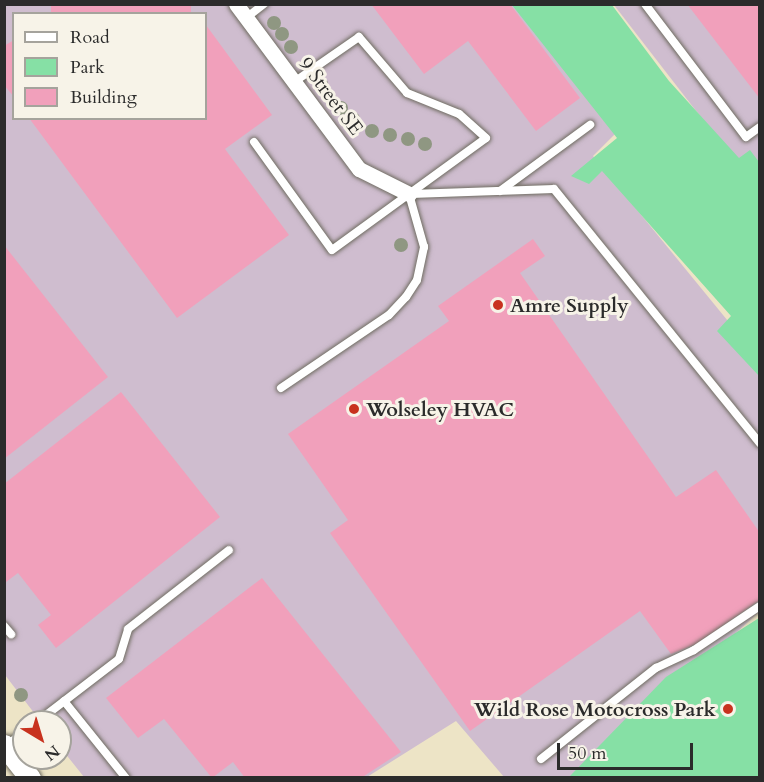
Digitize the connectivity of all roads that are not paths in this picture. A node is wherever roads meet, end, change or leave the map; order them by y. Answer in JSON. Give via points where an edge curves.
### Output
{"nodes":[{"id":1,"x":236,"y":4,"type":"edge"},
{"id":2,"x":264,"y":4,"type":"edge"},
{"id":3,"x":645,"y":4,"type":"edge"},
{"id":4,"x":246,"y":18,"type":"junction"},
{"id":5,"x":294,"y":82,"type":"junction"},
{"id":6,"x":590,"y":125,"type":"dead end"},
{"id":7,"x":759,"y":127,"type":"edge"},
{"id":8,"x":254,"y":142,"type":"dead end"},
{"id":9,"x":500,"y":191,"type":"junction"},
{"id":10,"x":409,"y":194,"type":"junction"},
{"id":11,"x":281,"y":388,"type":"dead end"},
{"id":12,"x":759,"y":443,"type":"edge"},
{"id":13,"x":229,"y":550,"type":"dead end"},
{"id":14,"x":759,"y":606,"type":"edge"},
{"id":15,"x":4,"y":626,"type":"edge"},
{"id":16,"x":11,"y":634,"type":"dead end"},
{"id":17,"x":64,"y":702,"type":"junction"},
{"id":18,"x":53,"y":710,"type":"edge"},
{"id":19,"x":5,"y":745,"type":"edge"},
{"id":20,"x":541,"y":759,"type":"dead end"},
{"id":21,"x":28,"y":776,"type":"edge"},
{"id":22,"x":126,"y":777,"type":"edge"}],
"edges":[{"from":1,"to":4,"type":"street","name":"9 Street SE"},
{"from":2,"to":4,"type":"lane"},
{"from":3,"to":7,"type":"lane","via":[[746,137]]},
{"from":4,"to":5,"type":"street","name":"9 Street SE"},
{"from":5,"to":10,"type":"street","name":"9 Street SE","via":[[359,169]]},
{"from":5,"to":10,"type":"lane","via":[[359,37],[407,93],[459,114],[486,138]]},
{"from":6,"to":9,"type":"lane"},
{"from":8,"to":10,"type":"lane","via":[[332,250]]},
{"from":9,"to":10,"type":"lane"},
{"from":9,"to":12,"type":"lane","via":[[554,189]]},
{"from":10,"to":11,"type":"lane","via":[[424,247],[417,280],[406,297],[389,315]]},
{"from":13,"to":17,"type":"lane","via":[[128,629],[119,659]]},
{"from":14,"to":20,"type":"lane","via":[[694,650],[656,668]]},
{"from":15,"to":16,"type":"lane"},
{"from":17,"to":18,"type":"lane"},
{"from":17,"to":22,"type":"lane"},
{"from":19,"to":21,"type":"street"}]}
